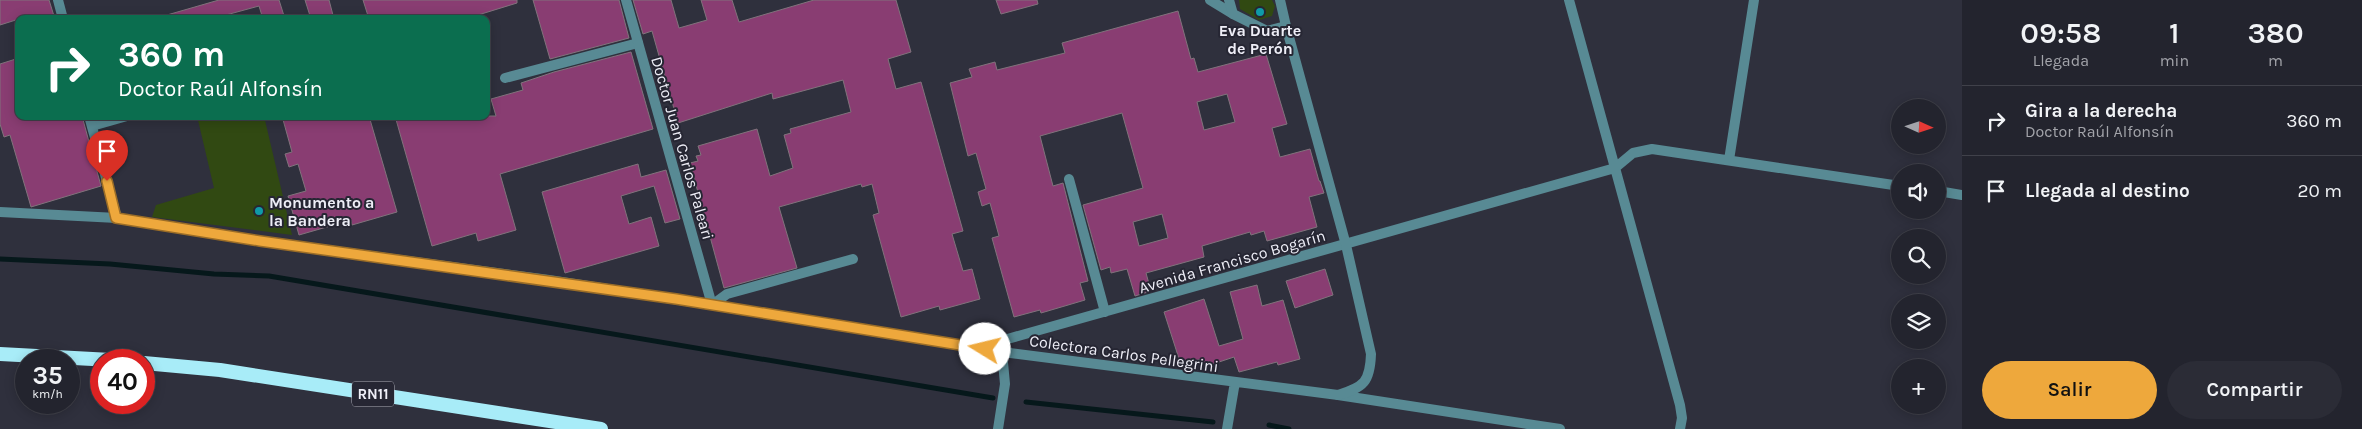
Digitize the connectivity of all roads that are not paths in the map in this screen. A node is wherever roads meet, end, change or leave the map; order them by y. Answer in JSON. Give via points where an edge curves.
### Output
{"nodes":[{"id":1,"x":58,"y":0,"type":"edge"},
{"id":2,"x":626,"y":0,"type":"edge"},
{"id":3,"x":1210,"y":0,"type":"edge"},
{"id":4,"x":1229,"y":0,"type":"edge"},
{"id":5,"x":1280,"y":0,"type":"edge"},
{"id":6,"x":1569,"y":0,"type":"edge"},
{"id":7,"x":1754,"y":0,"type":"edge"},
{"id":8,"x":1233,"y":14,"type":"junction"},
{"id":9,"x":63,"y":15,"type":"edge"},
{"id":10,"x":1286,"y":26,"type":"junction"},
{"id":11,"x":638,"y":44,"type":"junction"},
{"id":12,"x":505,"y":78,"type":"dead end"},
{"id":13,"x":91,"y":121,"type":"edge"},
{"id":14,"x":1729,"y":160,"type":"junction"},
{"id":15,"x":1615,"y":168,"type":"junction"},
{"id":16,"x":1069,"y":179,"type":"dead end"},
{"id":17,"x":1891,"y":185,"type":"edge"},
{"id":18,"x":1946,"y":192,"type":"edge"},
{"id":19,"x":1962,"y":195,"type":"edge"},
{"id":20,"x":0,"y":212,"type":"edge"},
{"id":21,"x":116,"y":218,"type":"junction"},
{"id":22,"x":1346,"y":245,"type":"junction"},
{"id":23,"x":853,"y":259,"type":"dead end"},
{"id":24,"x":712,"y":304,"type":"junction"},
{"id":25,"x":1105,"y":312,"type":"junction"},
{"id":26,"x":1002,"y":352,"type":"junction"},
{"id":27,"x":0,"y":354,"type":"edge"},
{"id":28,"x":90,"y":359,"type":"edge"},
{"id":29,"x":155,"y":364,"type":"edge"},
{"id":30,"x":1234,"y":382,"type":"junction"},
{"id":31,"x":1338,"y":395,"type":"junction"},
{"id":32,"x":601,"y":429,"type":"edge"},
{"id":33,"x":998,"y":429,"type":"edge"},
{"id":34,"x":1227,"y":429,"type":"edge"},
{"id":35,"x":1560,"y":429,"type":"edge"},
{"id":36,"x":1680,"y":429,"type":"edge"}],
"edges":[{"from":1,"to":9,"type":"street"},
{"from":2,"to":11,"type":"street","name":"Doctor Juan Carlos Paleari"},
{"from":3,"to":8,"type":"street"},
{"from":4,"to":8,"type":"street"},
{"from":5,"to":10,"type":"street","name":"Avenida Francisco Bogarín"},
{"from":6,"to":15,"type":"street"},
{"from":7,"to":14,"type":"street"},
{"from":8,"to":10,"type":"street","via":[[1266,31]]},
{"from":10,"to":22,"type":"street","name":"Avenida Francisco Bogarín"},
{"from":11,"to":12,"type":"street"},
{"from":11,"to":24,"type":"street","name":"Doctor Juan Carlos Paleari"},
{"from":13,"to":21,"type":"street"},
{"from":14,"to":15,"type":"street","via":[[1652,149],[1633,153]]},
{"from":14,"to":17,"type":"street"},
{"from":15,"to":22,"type":"street"},
{"from":15,"to":36,"type":"street","via":[[1680,405]]},
{"from":16,"to":25,"type":"street"},
{"from":18,"to":19,"type":"street"},
{"from":20,"to":21,"type":"street","name":"Colectora Carlos Pellegrini"},
{"from":21,"to":24,"type":"street","name":"Colectora Carlos Pellegrini"},
{"from":22,"to":25,"type":"street","name":"Avenida Francisco Bogarín"},
{"from":22,"to":31,"type":"street","via":[[1371,354],[1371,367],[1366,382]]},
{"from":23,"to":24,"type":"street","via":[[727,294]]},
{"from":24,"to":26,"type":"street","name":"Colectora Carlos Pellegrini"},
{"from":25,"to":26,"type":"street","name":"Avenida Francisco Bogarín","via":[[1004,340]]},
{"from":26,"to":30,"type":"street","name":"Colectora Carlos Pellegrini"},
{"from":26,"to":33,"type":"street","via":[[1005,384]]},
{"from":27,"to":28,"type":"highway"},
{"from":29,"to":32,"type":"highway","number":"RN11","via":[[220,370]]},
{"from":30,"to":31,"type":"street","name":"Colectora Carlos Pellegrini"},
{"from":30,"to":34,"type":"street"},
{"from":31,"to":35,"type":"street","name":"Colectora Carlos Pellegrini"}]}
